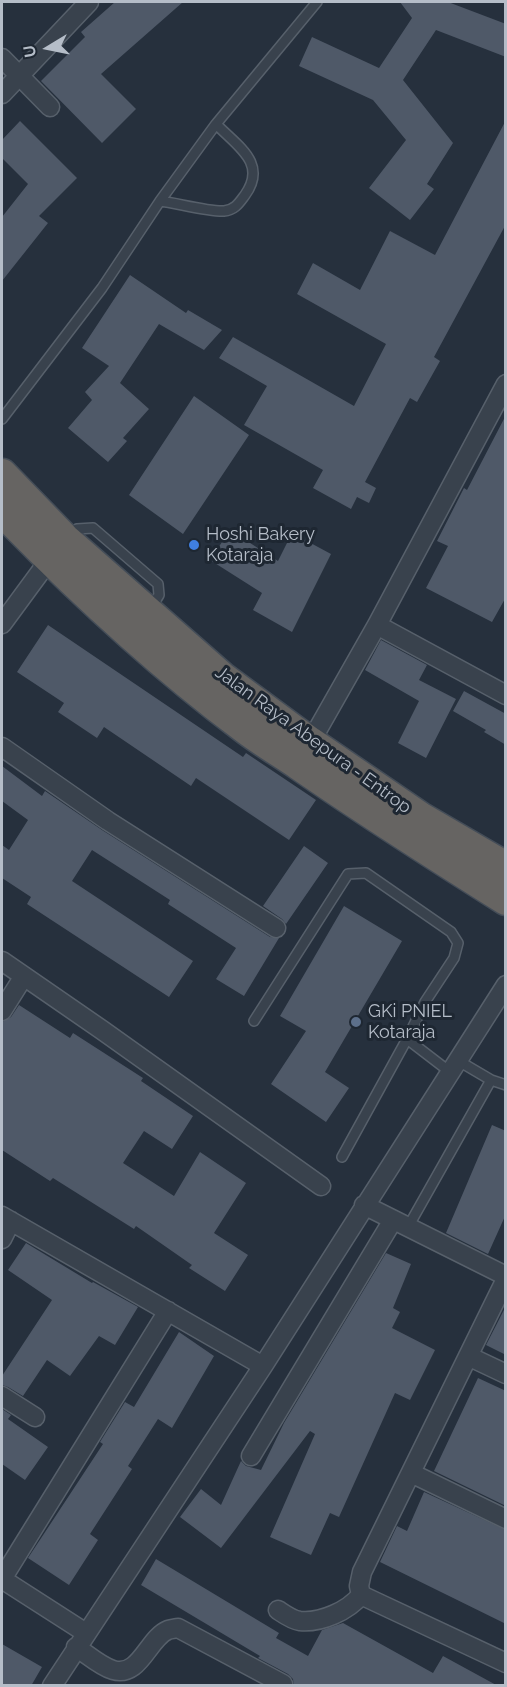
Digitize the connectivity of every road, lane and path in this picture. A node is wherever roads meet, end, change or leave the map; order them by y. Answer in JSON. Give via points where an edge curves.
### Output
{"nodes":[{"id":1,"x":89,"y":2,"type":"edge"},
{"id":2,"x":317,"y":2,"type":"edge"},
{"id":3,"x":2,"y":58,"type":"edge"},
{"id":4,"x":19,"y":77,"type":"junction"},
{"id":5,"x":2,"y":94,"type":"edge"},
{"id":6,"x":50,"y":107,"type":"dead end"},
{"id":7,"x":216,"y":124,"type":"junction"},
{"id":8,"x":160,"y":201,"type":"junction"},
{"id":9,"x":506,"y":384,"type":"edge"},
{"id":10,"x":2,"y":419,"type":"edge"},
{"id":11,"x":2,"y":474,"type":"edge"},
{"id":12,"x":2,"y":511,"type":"edge"},
{"id":13,"x":57,"y":549,"type":"junction"},
{"id":14,"x":2,"y":624,"type":"edge"},
{"id":15,"x":377,"y":625,"type":"junction"},
{"id":16,"x":506,"y":695,"type":"edge"},
{"id":17,"x":2,"y":747,"type":"edge"},
{"id":18,"x":304,"y":754,"type":"junction"},
{"id":19,"x":506,"y":867,"type":"edge"},
{"id":20,"x":506,"y":900,"type":"edge"},
{"id":21,"x":276,"y":928,"type":"dead end"},
{"id":22,"x":2,"y":961,"type":"edge"},
{"id":23,"x":24,"y":976,"type":"junction"},
{"id":24,"x":506,"y":985,"type":"edge"},
{"id":25,"x":2,"y":1011,"type":"edge"},
{"id":26,"x":254,"y":1021,"type":"dead end"},
{"id":27,"x":407,"y":1039,"type":"junction"},
{"id":28,"x":453,"y":1066,"type":"junction"},
{"id":29,"x":490,"y":1080,"type":"junction"},
{"id":30,"x":506,"y":1085,"type":"edge"},
{"id":31,"x":342,"y":1157,"type":"dead end"},
{"id":32,"x":321,"y":1186,"type":"dead end"},
{"id":33,"x":364,"y":1205,"type":"junction"},
{"id":34,"x":6,"y":1219,"type":"edge"},
{"id":35,"x":400,"y":1223,"type":"junction"},
{"id":36,"x":2,"y":1239,"type":"edge"},
{"id":37,"x":506,"y":1278,"type":"edge"},
{"id":38,"x":168,"y":1311,"type":"junction"},
{"id":39,"x":468,"y":1356,"type":"junction"},
{"id":40,"x":263,"y":1365,"type":"junction"},
{"id":41,"x":506,"y":1374,"type":"edge"},
{"id":42,"x":2,"y":1396,"type":"edge"},
{"id":43,"x":35,"y":1417,"type":"dead end"},
{"id":44,"x":251,"y":1456,"type":"dead end"},
{"id":45,"x":411,"y":1473,"type":"junction"},
{"id":46,"x":506,"y":1519,"type":"edge"},
{"id":47,"x":2,"y":1579,"type":"edge"},
{"id":48,"x":361,"y":1594,"type":"junction"},
{"id":49,"x":278,"y":1610,"type":"dead end"},
{"id":50,"x":81,"y":1640,"type":"junction"},
{"id":51,"x":506,"y":1663,"type":"edge"},
{"id":52,"x":283,"y":1684,"type":"edge"},
{"id":53,"x":52,"y":1686,"type":"edge"}],
"edges":[{"from":1,"to":4,"type":"street"},
{"from":2,"to":7,"type":"lane"},
{"from":3,"to":4,"type":"street"},
{"from":4,"to":5,"type":"street"},
{"from":4,"to":6,"type":"street"},
{"from":7,"to":8,"type":"lane"},
{"from":7,"to":8,"type":"lane","via":[[252,161],[252,186],[236,207],[224,211]]},
{"from":8,"to":10,"type":"lane","via":[[102,288]]},
{"from":9,"to":15,"type":"street"},
{"from":11,"to":13,"type":"highway","name":"Jalan Raya Abepura - Entrop"},
{"from":12,"to":13,"type":"highway"},
{"from":13,"to":14,"type":"street"},
{"from":13,"to":18,"type":"highway","name":"Jalan Raya Abepura - Entrop","via":[[148,611]]},
{"from":13,"to":18,"type":"highway","via":[[179,678],[244,728]]},
{"from":15,"to":16,"type":"street"},
{"from":15,"to":18,"type":"street"},
{"from":17,"to":21,"type":"street","via":[[108,822]]},
{"from":18,"to":19,"type":"highway","name":"Jalan Raya Abepura - Entrop"},
{"from":18,"to":20,"type":"highway","via":[[341,795]]},
{"from":22,"to":23,"type":"street"},
{"from":23,"to":25,"type":"street"},
{"from":23,"to":32,"type":"street"},
{"from":24,"to":28,"type":"street"},
{"from":26,"to":27,"type":"lane","via":[[348,874],[366,873],[451,932],[458,943],[454,958],[425,1002]]},
{"from":27,"to":28,"type":"lane"},
{"from":27,"to":31,"type":"lane"},
{"from":28,"to":29,"type":"lane"},
{"from":28,"to":33,"type":"street"},
{"from":29,"to":30,"type":"lane"},
{"from":29,"to":35,"type":"lane"},
{"from":33,"to":35,"type":"street"},
{"from":33,"to":40,"type":"street"},
{"from":34,"to":36,"type":"street"},
{"from":34,"to":38,"type":"street"},
{"from":35,"to":37,"type":"street"},
{"from":35,"to":44,"type":"street"},
{"from":37,"to":39,"type":"street"},
{"from":38,"to":40,"type":"street"},
{"from":38,"to":47,"type":"street"},
{"from":39,"to":41,"type":"street"},
{"from":39,"to":45,"type":"street"},
{"from":40,"to":50,"type":"street"},
{"from":42,"to":43,"type":"street"},
{"from":45,"to":46,"type":"street"},
{"from":45,"to":48,"type":"street","via":[[362,1572],[358,1586]]},
{"from":47,"to":50,"type":"street"},
{"from":48,"to":49,"type":"street","via":[[344,1610],[320,1619],[297,1621]]},
{"from":48,"to":51,"type":"street"},
{"from":50,"to":52,"type":"street","via":[[113,1670],[126,1670],[146,1655],[159,1636],[178,1628]]},
{"from":50,"to":53,"type":"street"}]}
